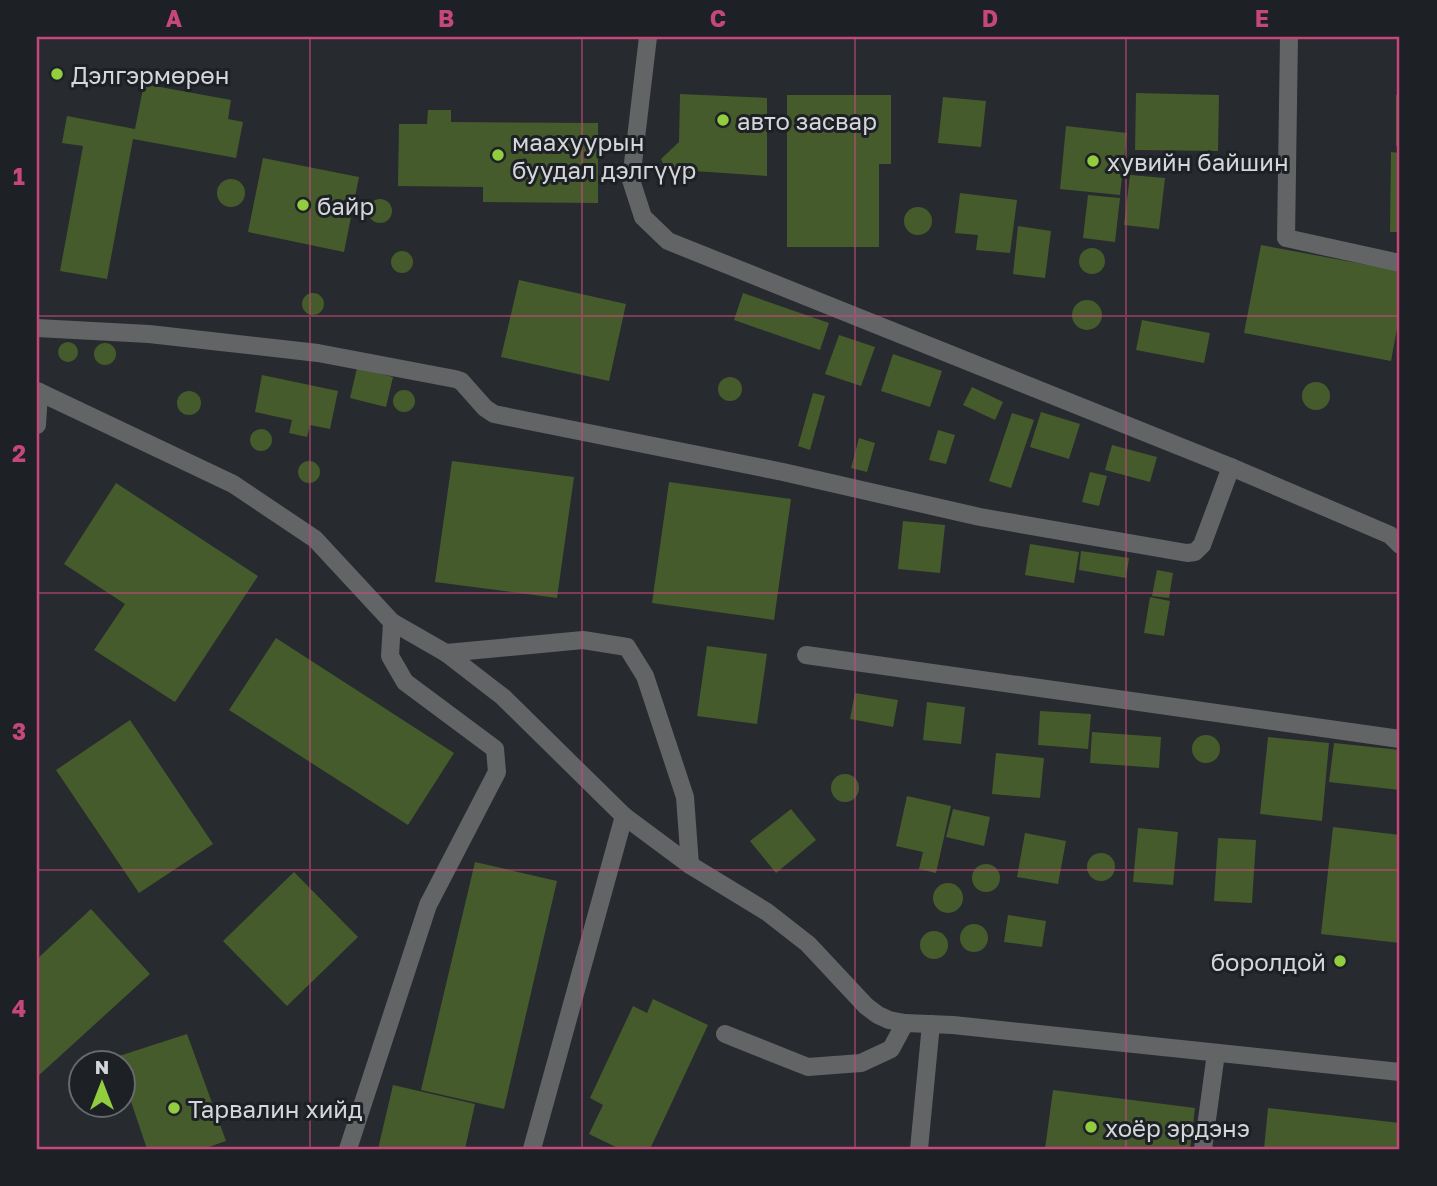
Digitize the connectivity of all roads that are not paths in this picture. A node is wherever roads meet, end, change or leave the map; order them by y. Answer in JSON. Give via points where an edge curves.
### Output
{"nodes":[{"id":1,"x":648,"y":37,"type":"edge"},
{"id":2,"x":1289,"y":37,"type":"edge"},
{"id":3,"x":1400,"y":263,"type":"edge"},
{"id":4,"x":37,"y":328,"type":"edge"},
{"id":5,"x":38,"y":392,"type":"edge"},
{"id":6,"x":37,"y":425,"type":"edge"},
{"id":7,"x":1231,"y":467,"type":"junction"},
{"id":8,"x":1397,"y":538,"type":"edge"},
{"id":9,"x":392,"y":622,"type":"junction"},
{"id":10,"x":446,"y":653,"type":"junction"},
{"id":11,"x":806,"y":655,"type":"dead end"},
{"id":12,"x":1400,"y":739,"type":"edge"},
{"id":13,"x":624,"y":816,"type":"junction"},
{"id":14,"x":690,"y":865,"type":"junction"},
{"id":15,"x":905,"y":1023,"type":"junction"},
{"id":16,"x":931,"y":1024,"type":"junction"},
{"id":17,"x":725,"y":1034,"type":"dead end"},
{"id":18,"x":1216,"y":1053,"type":"junction"},
{"id":19,"x":1400,"y":1072,"type":"edge"},
{"id":20,"x":348,"y":1149,"type":"edge"},
{"id":21,"x":532,"y":1149,"type":"edge"},
{"id":22,"x":919,"y":1149,"type":"edge"},
{"id":23,"x":1203,"y":1149,"type":"edge"}],
"edges":[{"from":1,"to":7,"type":"street","via":[[631,180],[643,217],[668,241]]},
{"from":2,"to":3,"type":"street","via":[[1286,238]]},
{"from":4,"to":7,"type":"street","via":[[149,334],[318,353],[427,374],[461,381],[494,414],[980,517],[1187,553],[1202,545]]},
{"from":5,"to":6,"type":"street"},
{"from":5,"to":9,"type":"street","via":[[233,484],[315,539]]},
{"from":7,"to":8,"type":"street"},
{"from":9,"to":10,"type":"street"},
{"from":9,"to":20,"type":"street","via":[[390,656],[405,682],[495,749],[497,772],[428,905]]},
{"from":10,"to":13,"type":"street","via":[[503,696]]},
{"from":10,"to":14,"type":"street","via":[[583,640],[628,647],[645,676],[685,797]]},
{"from":11,"to":12,"type":"street"},
{"from":13,"to":14,"type":"street"},
{"from":13,"to":21,"type":"street"},
{"from":14,"to":15,"type":"street","via":[[767,912],[808,944],[878,1016]]},
{"from":15,"to":16,"type":"street"},
{"from":15,"to":17,"type":"street","via":[[891,1049],[861,1063],[808,1067]]},
{"from":16,"to":18,"type":"street"},
{"from":16,"to":22,"type":"street"},
{"from":18,"to":19,"type":"street"},
{"from":18,"to":23,"type":"street"}]}
